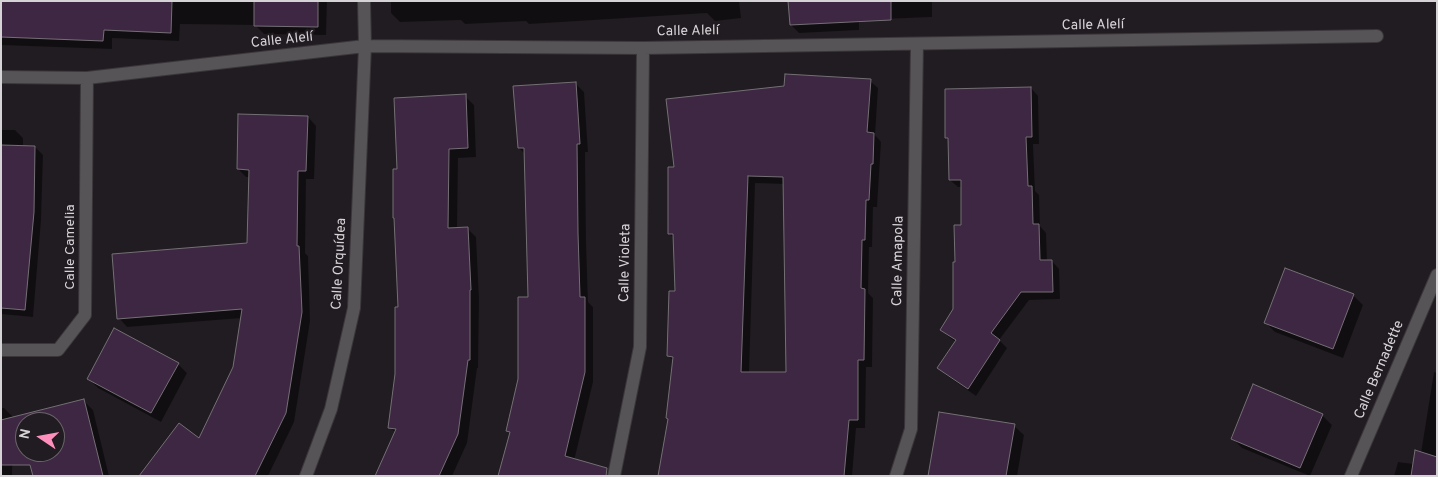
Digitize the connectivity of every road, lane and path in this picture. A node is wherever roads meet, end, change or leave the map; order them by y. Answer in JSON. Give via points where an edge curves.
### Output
{"nodes":[{"id":1,"x":364,"y":1,"type":"edge"},
{"id":2,"x":1377,"y":36,"type":"dead end"},
{"id":3,"x":917,"y":44,"type":"junction"},
{"id":4,"x":365,"y":46,"type":"junction"},
{"id":5,"x":643,"y":48,"type":"junction"},
{"id":6,"x":1,"y":77,"type":"edge"},
{"id":7,"x":87,"y":78,"type":"junction"},
{"id":8,"x":1437,"y":275,"type":"edge"},
{"id":9,"x":1,"y":350,"type":"edge"},
{"id":10,"x":306,"y":476,"type":"edge"},
{"id":11,"x":614,"y":476,"type":"edge"},
{"id":12,"x":896,"y":476,"type":"edge"},
{"id":13,"x":1351,"y":476,"type":"edge"}],
"edges":[{"from":1,"to":4,"type":"street","name":"Calle Orquídea"},
{"from":2,"to":3,"type":"street","name":"Calle Alelí"},
{"from":3,"to":5,"type":"street","name":"Calle Alelí"},
{"from":3,"to":12,"type":"street","name":"Calle Amapola","via":[[911,429]]},
{"from":4,"to":5,"type":"street","name":"Calle Alelí"},
{"from":4,"to":7,"type":"street","name":"Calle Alelí"},
{"from":4,"to":10,"type":"street","name":"Calle Orquídea","via":[[354,308],[331,409]]},
{"from":5,"to":11,"type":"street","name":"Calle Violeta","via":[[640,347]]},
{"from":6,"to":7,"type":"street","name":"Calle Alelí"},
{"from":7,"to":9,"type":"street","name":"Calle Camelia","via":[[86,315],[58,350]]},
{"from":8,"to":13,"type":"street","name":"Calle Bernadette"}]}
